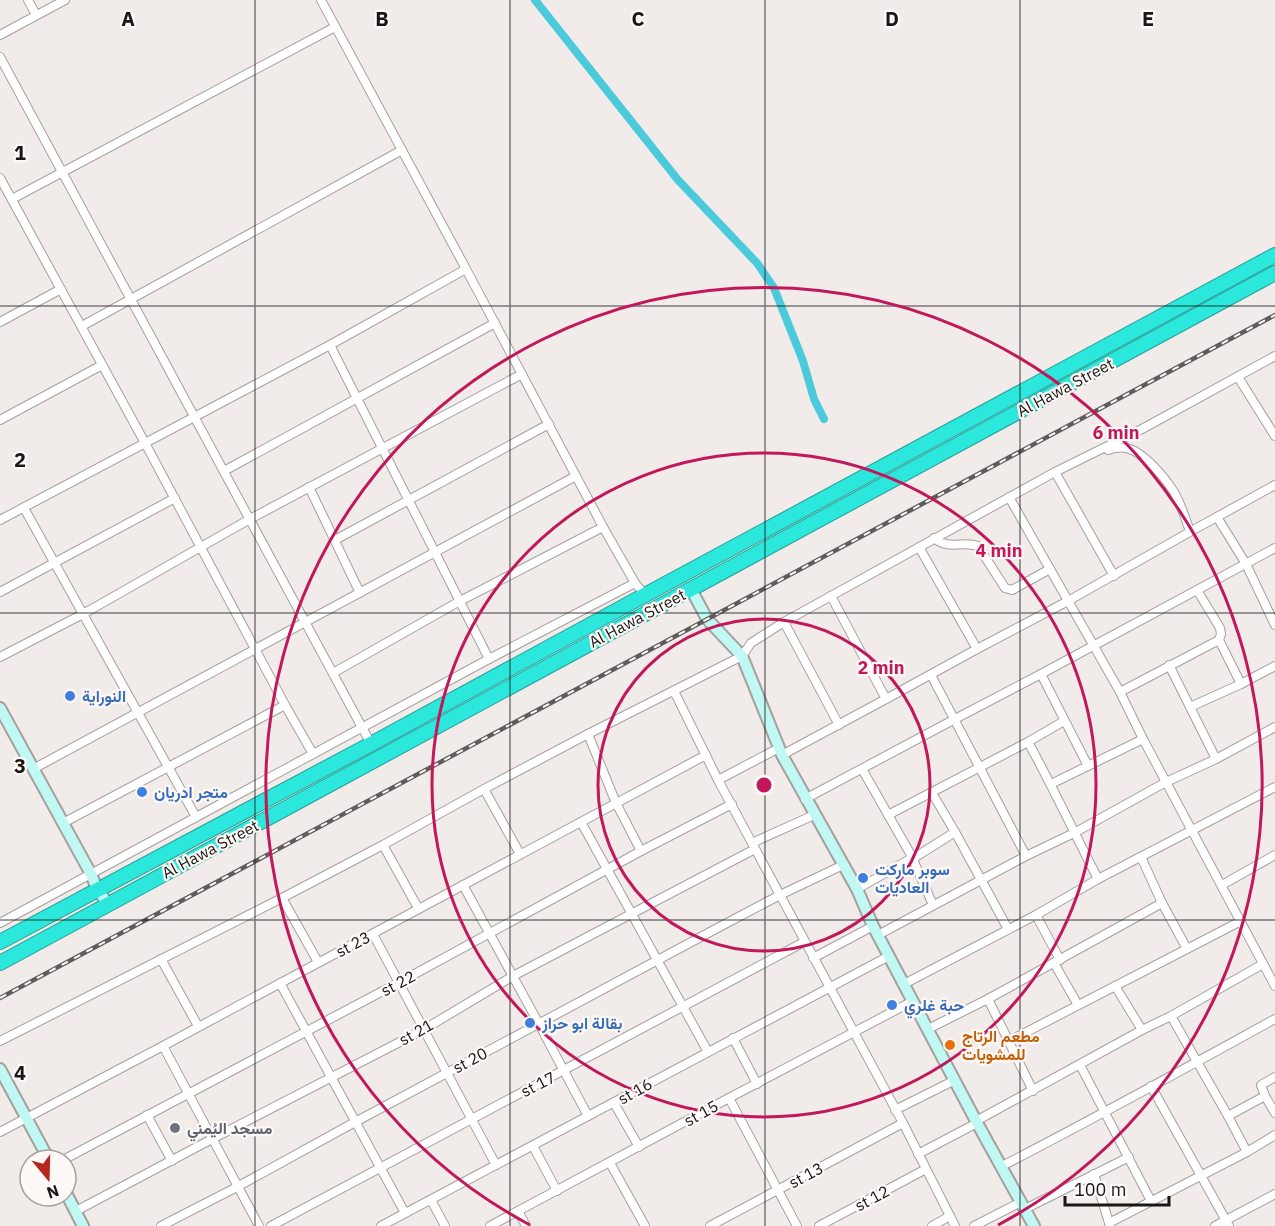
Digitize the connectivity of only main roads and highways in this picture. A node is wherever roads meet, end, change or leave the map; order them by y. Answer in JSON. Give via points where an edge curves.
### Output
{"nodes":[{"id":1,"x":1275,"y":255,"type":"edge"},
{"id":2,"x":1275,"y":273,"type":"edge"},
{"id":3,"x":0,"y":942,"type":"edge"},
{"id":4,"x":0,"y":963,"type":"edge"}],
"edges":[{"from":1,"to":3,"type":"highway","name":"Al Hawa Street"},
{"from":2,"to":4,"type":"highway","name":"Al Hawa Street"}]}
